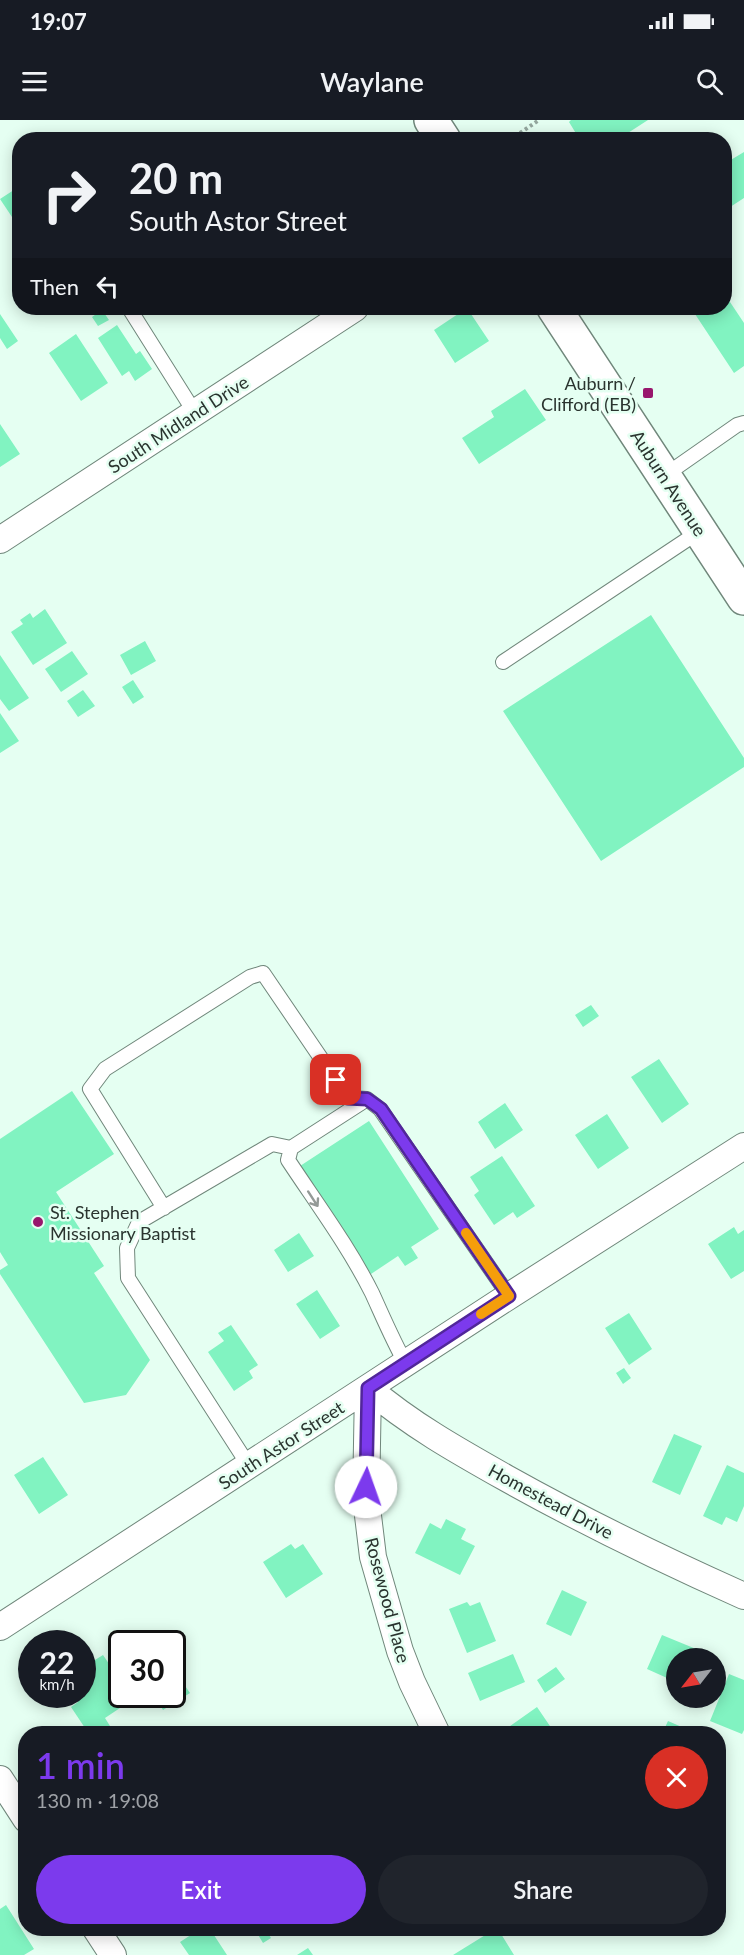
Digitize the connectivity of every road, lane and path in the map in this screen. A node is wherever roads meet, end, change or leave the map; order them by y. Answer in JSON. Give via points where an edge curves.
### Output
{"nodes":[{"id":1,"x":539,"y":120,"type":"edge"},
{"id":2,"x":521,"y":132,"type":"edge"},
{"id":3,"x":133,"y":315,"type":"edge"},
{"id":4,"x":345,"y":315,"type":"edge"},
{"id":5,"x":559,"y":315,"type":"edge"},
{"id":6,"x":744,"y":410,"type":"edge"},
{"id":7,"x":195,"y":413,"type":"junction"},
{"id":8,"x":740,"y":424,"type":"edge"},
{"id":9,"x":664,"y":476,"type":"junction"},
{"id":10,"x":700,"y":531,"type":"junction"},
{"id":11,"x":0,"y":540,"type":"edge"},
{"id":12,"x":744,"y":598,"type":"edge"},
{"id":13,"x":503,"y":662,"type":"dead end"},
{"id":14,"x":367,"y":1099,"type":"junction"},
{"id":15,"x":744,"y":1146,"type":"edge"},
{"id":16,"x":291,"y":1148,"type":"junction"},
{"id":17,"x":164,"y":1208,"type":"junction"},
{"id":18,"x":509,"y":1296,"type":"junction"},
{"id":19,"x":406,"y":1364,"type":"junction"},
{"id":20,"x":368,"y":1388,"type":"junction"},
{"id":21,"x":249,"y":1466,"type":"junction"},
{"id":22,"x":744,"y":1596,"type":"edge"},
{"id":23,"x":0,"y":1627,"type":"edge"},
{"id":24,"x":433,"y":1726,"type":"edge"},
{"id":25,"x":0,"y":1779,"type":"edge"},
{"id":26,"x":18,"y":1807,"type":"edge"},
{"id":27,"x":101,"y":1936,"type":"edge"},
{"id":28,"x":113,"y":1955,"type":"edge"}],
"edges":[{"from":1,"to":2,"type":"path"},
{"from":3,"to":7,"type":"lane"},
{"from":4,"to":7,"type":"street","name":"South Midland Drive"},
{"from":5,"to":9,"type":"main road","name":"Auburn Avenue"},
{"from":6,"to":8,"type":"lane"},
{"from":7,"to":11,"type":"street","name":"South Midland Drive"},
{"from":8,"to":9,"type":"lane"},
{"from":9,"to":10,"type":"main road","name":"Auburn Avenue"},
{"from":10,"to":12,"type":"main road","name":"Auburn Avenue"},
{"from":10,"to":13,"type":"lane"},
{"from":14,"to":16,"type":"lane"},
{"from":14,"to":17,"type":"lane","via":[[348,1098],[263,973],[250,977],[105,1069],[90,1089]]},
{"from":14,"to":18,"type":"lane","via":[[381,1109]]},
{"from":15,"to":18,"type":"street","name":"South Astor Street"},
{"from":16,"to":17,"type":"lane","via":[[272,1144]]},
{"from":16,"to":19,"type":"lane","one_way":true,"via":[[288,1160],[350,1256]]},
{"from":17,"to":21,"type":"lane","via":[[139,1222],[127,1248],[128,1278]]},
{"from":18,"to":19,"type":"street","name":"South Astor Street"},
{"from":19,"to":20,"type":"street","name":"South Astor Street"},
{"from":20,"to":21,"type":"street","name":"South Astor Street"},
{"from":20,"to":22,"type":"street","name":"Homestead Drive","via":[[422,1428],[543,1498]]},
{"from":20,"to":24,"type":"street","name":"Rosewood Place","via":[[366,1499],[373,1557],[400,1651]]},
{"from":21,"to":23,"type":"street","name":"South Astor Street"},
{"from":25,"to":26,"type":"street"},
{"from":27,"to":28,"type":"street"}]}
